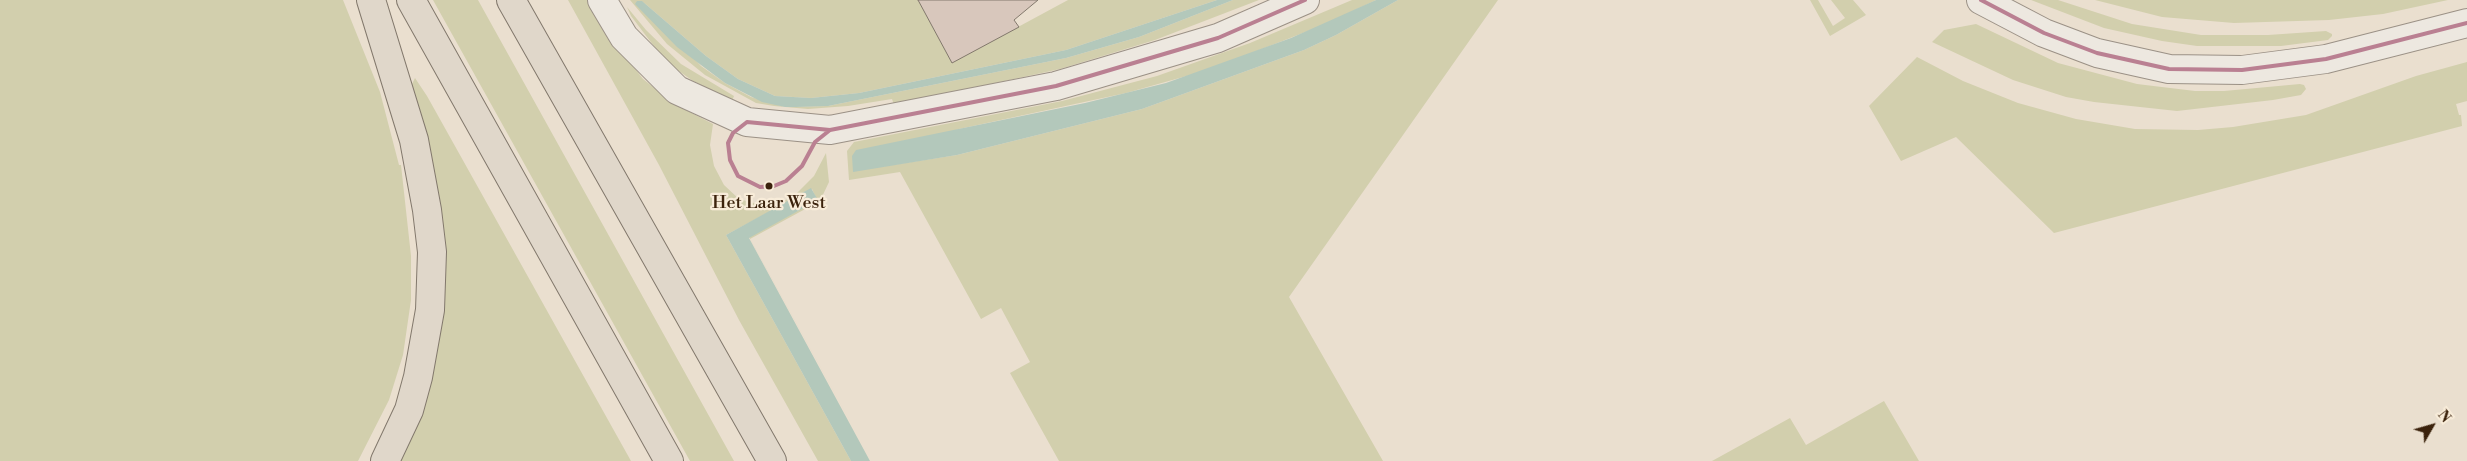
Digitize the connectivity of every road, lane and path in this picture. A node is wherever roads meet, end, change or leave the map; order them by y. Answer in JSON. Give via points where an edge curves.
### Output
{"nodes":[{"id":1,"x":371,"y":0,"type":"edge"},
{"id":2,"x":411,"y":0,"type":"edge"},
{"id":3,"x":511,"y":0,"type":"edge"},
{"id":4,"x":602,"y":0,"type":"edge"},
{"id":5,"x":1305,"y":0,"type":"edge"},
{"id":6,"x":1981,"y":0,"type":"edge"},
{"id":7,"x":2467,"y":23,"type":"edge"},
{"id":8,"x":385,"y":461,"type":"edge"},
{"id":9,"x":669,"y":461,"type":"edge"},
{"id":10,"x":772,"y":461,"type":"edge"}],
"edges":[{"from":1,"to":8,"type":"highway","via":[[414,140],[428,210],[432,252],[430,310],[418,377],[409,410]]},
{"from":2,"to":9,"type":"highway"},
{"from":3,"to":10,"type":"highway"},
{"from":4,"to":5,"type":"street","via":[[624,36],[676,90],[747,122],[830,130],[1056,86],[1218,38]]},
{"from":6,"to":7,"type":"street","via":[[2044,33],[2097,53],[2169,69],[2242,70],[2326,59]]}]}
